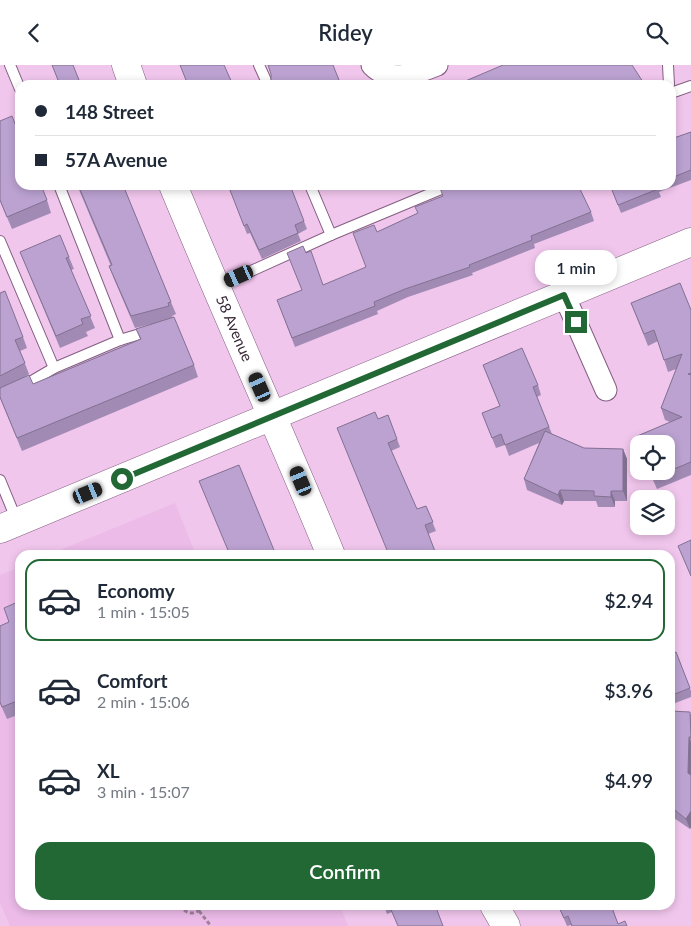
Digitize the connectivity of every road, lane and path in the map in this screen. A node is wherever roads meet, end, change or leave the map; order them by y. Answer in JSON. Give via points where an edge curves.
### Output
{"nodes":[{"id":1,"x":10,"y":65,"type":"edge"},
{"id":2,"x":126,"y":65,"type":"edge"},
{"id":3,"x":259,"y":65,"type":"edge"},
{"id":4,"x":437,"y":65,"type":"edge"},
{"id":5,"x":668,"y":65,"type":"edge"},
{"id":6,"x":376,"y":69,"type":"edge"},
{"id":7,"x":16,"y":80,"type":"edge"},
{"id":8,"x":131,"y":80,"type":"edge"},
{"id":9,"x":266,"y":80,"type":"edge"},
{"id":10,"x":669,"y":80,"type":"edge"},
{"id":11,"x":691,"y":86,"type":"edge"},
{"id":12,"x":676,"y":91,"type":"edge"},
{"id":13,"x":61,"y":190,"type":"edge"},
{"id":14,"x":175,"y":190,"type":"edge"},
{"id":15,"x":312,"y":190,"type":"edge"},
{"id":16,"x":439,"y":190,"type":"edge"},
{"id":17,"x":331,"y":235,"type":"junction"},
{"id":18,"x":0,"y":241,"type":"edge"},
{"id":19,"x":691,"y":242,"type":"edge"},
{"id":20,"x":215,"y":287,"type":"junction"},
{"id":21,"x":564,"y":295,"type":"junction"},
{"id":22,"x":164,"y":327,"type":"edge"},
{"id":23,"x":120,"y":340,"type":"junction"},
{"id":24,"x":54,"y":368,"type":"junction"},
{"id":25,"x":606,"y":391,"type":"dead end"},
{"id":26,"x":11,"y":392,"type":"edge"},
{"id":27,"x":274,"y":416,"type":"junction"},
{"id":28,"x":0,"y":480,"type":"edge"},
{"id":29,"x":9,"y":526,"type":"edge"},
{"id":30,"x":329,"y":550,"type":"edge"},
{"id":31,"x":184,"y":910,"type":"edge"},
{"id":32,"x":497,"y":910,"type":"edge"},
{"id":33,"x":199,"y":911,"type":"joint"},
{"id":34,"x":210,"y":926,"type":"edge"},
{"id":35,"x":506,"y":926,"type":"edge"}],
"edges":[{"from":1,"to":7,"type":"lane"},
{"from":2,"to":8,"type":"main road"},
{"from":3,"to":9,"type":"lane"},
{"from":4,"to":6,"type":"street","via":[[408,77]]},
{"from":5,"to":10,"type":"lane"},
{"from":11,"to":12,"type":"lane"},
{"from":13,"to":23,"type":"lane"},
{"from":14,"to":20,"type":"main road","name":"58 Avenue"},
{"from":15,"to":17,"type":"lane"},
{"from":16,"to":17,"type":"lane"},
{"from":17,"to":20,"type":"lane"},
{"from":18,"to":24,"type":"lane"},
{"from":19,"to":21,"type":"main road"},
{"from":20,"to":27,"type":"main road","name":"58 Avenue"},
{"from":21,"to":25,"type":"street"},
{"from":21,"to":27,"type":"main road"},
{"from":22,"to":23,"type":"lane"},
{"from":23,"to":24,"type":"lane"},
{"from":24,"to":26,"type":"lane"},
{"from":27,"to":29,"type":"main road"},
{"from":27,"to":30,"type":"main road","name":"58 Avenue"},
{"from":28,"to":29,"type":"lane"},
{"from":31,"to":33,"type":"path"},
{"from":32,"to":35,"type":"main road"},
{"from":33,"to":34,"type":"path"}]}
